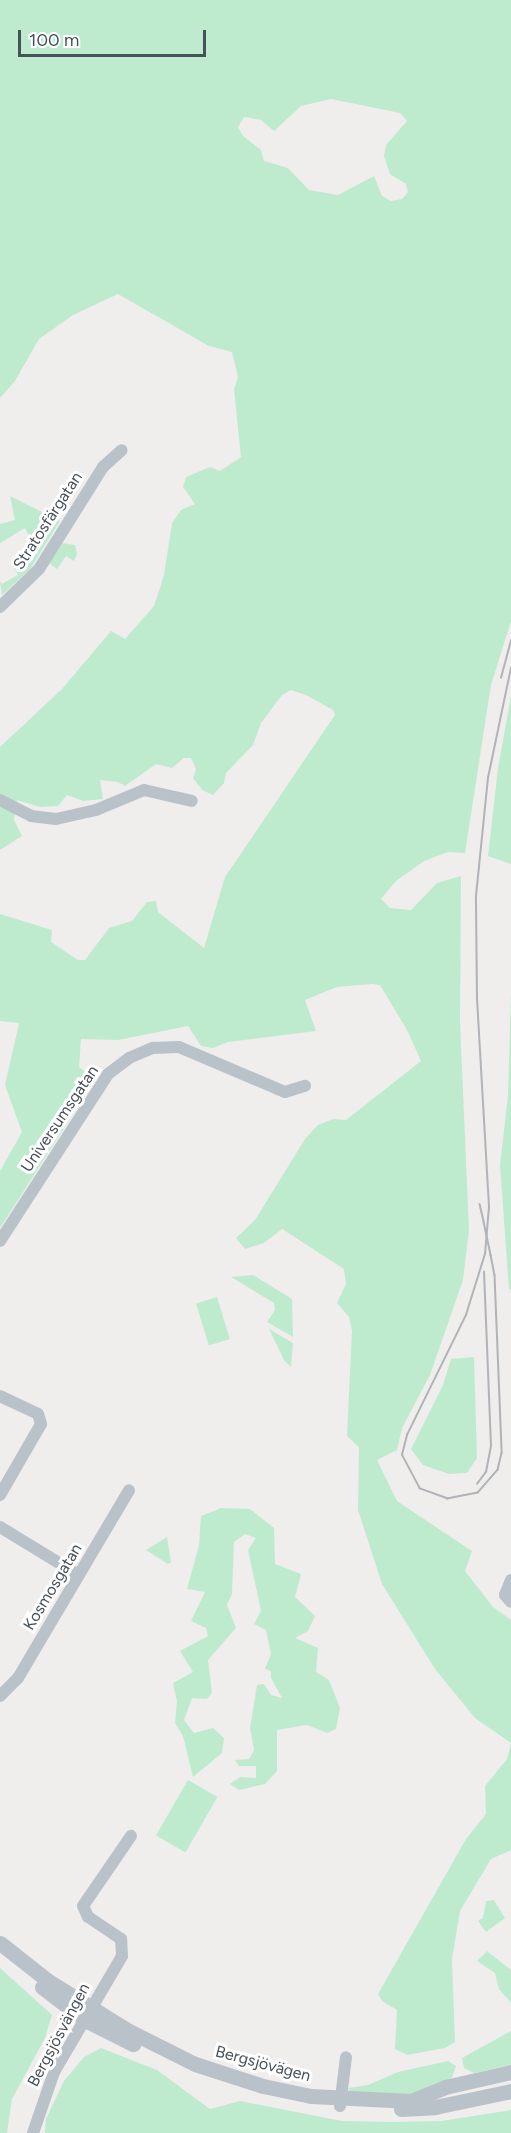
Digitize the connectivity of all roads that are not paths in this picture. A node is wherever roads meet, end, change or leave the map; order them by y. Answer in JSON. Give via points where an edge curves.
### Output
{"nodes":[{"id":1,"x":122,"y":450,"type":"dead end"},
{"id":2,"x":0,"y":607,"type":"edge"},
{"id":3,"x":0,"y":800,"type":"edge"},
{"id":4,"x":192,"y":801,"type":"dead end"},
{"id":5,"x":305,"y":1086,"type":"dead end"},
{"id":6,"x":0,"y":1241,"type":"edge"},
{"id":7,"x":0,"y":1396,"type":"edge"},
{"id":8,"x":129,"y":1490,"type":"dead end"},
{"id":9,"x":0,"y":1495,"type":"edge"},
{"id":10,"x":0,"y":1527,"type":"edge"},
{"id":11,"x":79,"y":1575,"type":"junction"},
{"id":12,"x":511,"y":1580,"type":"edge"},
{"id":13,"x":511,"y":1602,"type":"edge"},
{"id":14,"x":0,"y":1696,"type":"edge"},
{"id":15,"x":131,"y":1836,"type":"dead end"},
{"id":16,"x":0,"y":1943,"type":"edge"},
{"id":17,"x":0,"y":1953,"type":"edge"},
{"id":18,"x":88,"y":2015,"type":"junction"},
{"id":19,"x":346,"y":2057,"type":"dead end"},
{"id":20,"x":511,"y":2072,"type":"edge"},
{"id":21,"x":511,"y":2091,"type":"edge"},
{"id":22,"x":341,"y":2103,"type":"junction"},
{"id":23,"x":33,"y":2133,"type":"edge"}],
"edges":[{"from":1,"to":2,"type":"street","name":"Stratosfärgatan","via":[[103,467],[39,569]]},
{"from":3,"to":4,"type":"street","via":[[31,816],[56,819],[86,813],[144,790]]},
{"from":5,"to":6,"type":"street","name":"Universumsgatan","via":[[285,1092],[179,1047],[153,1048],[129,1058],[104,1080]]},
{"from":7,"to":9,"type":"street","via":[[38,1414],[41,1424]]},
{"from":8,"to":11,"type":"street","name":"Kosmosgatan"},
{"from":10,"to":11,"type":"street"},
{"from":11,"to":14,"type":"street","name":"Kosmosgatan","via":[[18,1678]]},
{"from":12,"to":13,"type":"street","via":[[505,1595]]},
{"from":15,"to":18,"type":"street","name":"Bergsjösvängen","via":[[83,1906],[88,1917],[121,1939],[122,1956]]},
{"from":16,"to":18,"type":"street","name":"Bergsjövägen"},
{"from":17,"to":18,"type":"street","name":"Bergsjövägen"},
{"from":18,"to":22,"type":"street","name":"Bergsjövägen","via":[[204,2076],[262,2093]]},
{"from":18,"to":23,"type":"street","name":"Bergsjösvängen","via":[[54,2072]]},
{"from":19,"to":22,"type":"street"},
{"from":20,"to":22,"type":"street","name":"Bergsjövägen","via":[[445,2087],[411,2101]]},
{"from":21,"to":22,"type":"street","name":"Bergsjövägen","via":[[421,2109]]}]}
